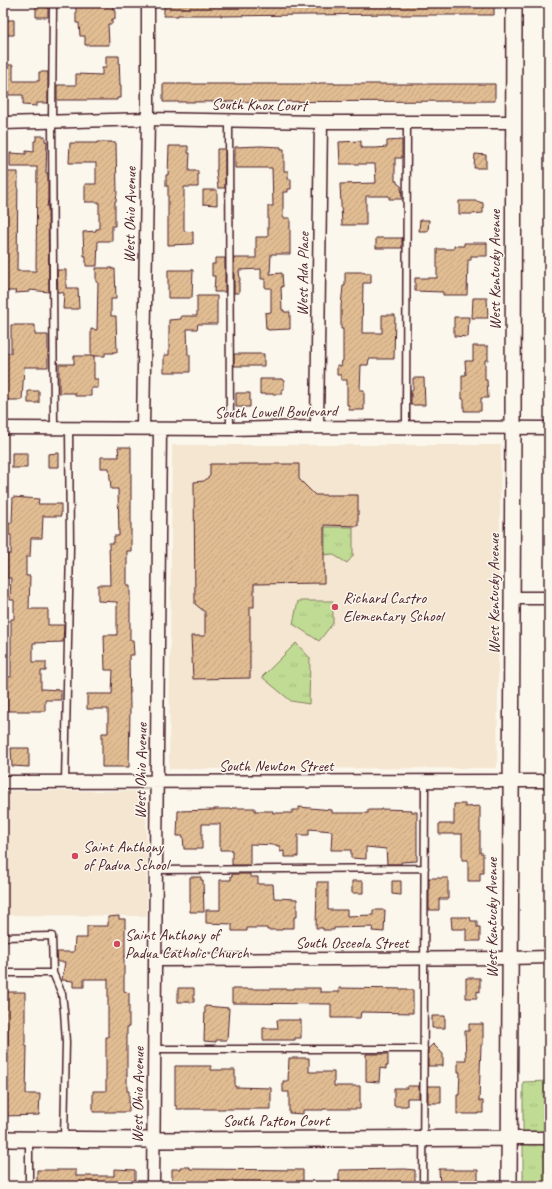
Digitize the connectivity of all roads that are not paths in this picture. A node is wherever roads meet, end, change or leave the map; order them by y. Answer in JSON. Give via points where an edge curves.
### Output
{"nodes":[{"id":1,"x":53,"y":3,"type":"edge"},
{"id":2,"x":148,"y":3,"type":"edge"},
{"id":3,"x":514,"y":3,"type":"edge"},
{"id":4,"x":148,"y":119,"type":"junction"},
{"id":5,"x":229,"y":120,"type":"junction"},
{"id":6,"x":52,"y":122,"type":"junction"},
{"id":7,"x":321,"y":122,"type":"junction"},
{"id":8,"x":407,"y":122,"type":"junction"},
{"id":9,"x":514,"y":122,"type":"junction"},
{"id":10,"x":3,"y":123,"type":"edge"},
{"id":11,"x":317,"y":427,"type":"junction"},
{"id":12,"x":3,"y":428,"type":"edge"},
{"id":13,"x":54,"y":428,"type":"junction"},
{"id":14,"x":69,"y":428,"type":"junction"},
{"id":15,"x":143,"y":428,"type":"junction"},
{"id":16,"x":160,"y":428,"type":"junction"},
{"id":17,"x":406,"y":428,"type":"junction"},
{"id":18,"x":513,"y":428,"type":"junction"},
{"id":19,"x":549,"y":428,"type":"edge"},
{"id":20,"x":230,"y":429,"type":"junction"},
{"id":21,"x":512,"y":598,"type":"junction"},
{"id":22,"x":549,"y":598,"type":"edge"},
{"id":23,"x":3,"y":782,"type":"edge"},
{"id":24,"x":65,"y":782,"type":"junction"},
{"id":25,"x":157,"y":782,"type":"junction"},
{"id":26,"x":425,"y":782,"type":"junction"},
{"id":27,"x":511,"y":782,"type":"junction"},
{"id":28,"x":549,"y":782,"type":"edge"},
{"id":29,"x":425,"y":868,"type":"junction"},
{"id":30,"x":156,"y":870,"type":"junction"},
{"id":31,"x":3,"y":937,"type":"edge"},
{"id":32,"x":549,"y":957,"type":"edge"},
{"id":33,"x":510,"y":958,"type":"junction"},
{"id":34,"x":424,"y":959,"type":"junction"},
{"id":35,"x":155,"y":960,"type":"junction"},
{"id":36,"x":3,"y":973,"type":"edge"},
{"id":37,"x":52,"y":973,"type":"junction"},
{"id":38,"x":154,"y":1049,"type":"junction"},
{"id":39,"x":424,"y":1049,"type":"junction"},
{"id":40,"x":509,"y":1138,"type":"junction"},
{"id":41,"x":549,"y":1138,"type":"edge"},
{"id":42,"x":3,"y":1139,"type":"edge"},
{"id":43,"x":29,"y":1139,"type":"junction"},
{"id":44,"x":64,"y":1139,"type":"junction"},
{"id":45,"x":424,"y":1139,"type":"junction"},
{"id":46,"x":153,"y":1140,"type":"junction"},
{"id":47,"x":29,"y":1186,"type":"edge"},
{"id":48,"x":153,"y":1186,"type":"edge"},
{"id":49,"x":423,"y":1186,"type":"edge"},
{"id":50,"x":509,"y":1186,"type":"edge"}],
"edges":[{"from":1,"to":6,"type":"lane"},
{"from":2,"to":4,"type":"street","name":"West Ohio Avenue"},
{"from":3,"to":9,"type":"street","name":"West Kentucky Avenue"},
{"from":4,"to":5,"type":"street","name":"South Knox Court"},
{"from":4,"to":6,"type":"street","name":"South Knox Court"},
{"from":4,"to":15,"type":"street","name":"West Ohio Avenue"},
{"from":5,"to":7,"type":"street","name":"South Knox Court"},
{"from":5,"to":20,"type":"lane"},
{"from":6,"to":10,"type":"street","name":"South Knox Court"},
{"from":6,"to":13,"type":"lane"},
{"from":7,"to":8,"type":"street","name":"South Knox Court"},
{"from":7,"to":11,"type":"street","name":"West Ada Place"},
{"from":8,"to":9,"type":"street","name":"South Knox Court"},
{"from":8,"to":17,"type":"lane"},
{"from":9,"to":18,"type":"street","name":"West Kentucky Avenue"},
{"from":11,"to":17,"type":"street","name":"South Lowell Boulevard"},
{"from":11,"to":20,"type":"street","name":"South Lowell Boulevard"},
{"from":12,"to":13,"type":"street","name":"South Lowell Boulevard"},
{"from":13,"to":14,"type":"street","name":"South Lowell Boulevard"},
{"from":14,"to":15,"type":"street","name":"South Lowell Boulevard"},
{"from":14,"to":24,"type":"lane","via":[[70,547]]},
{"from":15,"to":16,"type":"street","name":"South Lowell Boulevard"},
{"from":16,"to":20,"type":"street","name":"South Lowell Boulevard"},
{"from":16,"to":25,"type":"street","name":"West Ohio Avenue"},
{"from":17,"to":18,"type":"street","name":"South Lowell Boulevard"},
{"from":18,"to":19,"type":"street","name":"South Lowell Boulevard"},
{"from":18,"to":21,"type":"street","name":"West Kentucky Avenue"},
{"from":21,"to":22,"type":"street"},
{"from":21,"to":27,"type":"street","name":"West Kentucky Avenue"},
{"from":23,"to":24,"type":"street","name":"South Newton Street"},
{"from":24,"to":25,"type":"street","name":"South Newton Street"},
{"from":25,"to":26,"type":"street","name":"South Newton Street"},
{"from":25,"to":30,"type":"street","name":"West Ohio Avenue"},
{"from":26,"to":27,"type":"street","name":"South Newton Street"},
{"from":26,"to":29,"type":"lane"},
{"from":27,"to":28,"type":"street","name":"South Newton Street"},
{"from":27,"to":33,"type":"street","name":"West Kentucky Avenue"},
{"from":29,"to":30,"type":"lane"},
{"from":29,"to":34,"type":"lane"},
{"from":30,"to":35,"type":"street","name":"West Ohio Avenue"},
{"from":31,"to":37,"type":"lane","via":[[52,936]]},
{"from":32,"to":33,"type":"street","name":"South Osceola Street"},
{"from":33,"to":34,"type":"street","name":"South Osceola Street"},
{"from":33,"to":40,"type":"street","name":"West Kentucky Avenue"},
{"from":34,"to":35,"type":"street","name":"South Osceola Street"},
{"from":34,"to":39,"type":"lane"},
{"from":35,"to":38,"type":"street","name":"West Ohio Avenue"},
{"from":36,"to":37,"type":"lane"},
{"from":37,"to":44,"type":"lane","via":[[62,994],[66,1034]]},
{"from":38,"to":39,"type":"lane"},
{"from":38,"to":46,"type":"street","name":"West Ohio Avenue"},
{"from":39,"to":45,"type":"lane"},
{"from":40,"to":41,"type":"street","name":"South Patton Court"},
{"from":40,"to":45,"type":"street","name":"South Patton Court"},
{"from":40,"to":50,"type":"street","name":"West Kentucky Avenue"},
{"from":42,"to":43,"type":"street","name":"South Patton Court"},
{"from":43,"to":44,"type":"street","name":"South Patton Court"},
{"from":43,"to":47,"type":"lane"},
{"from":44,"to":46,"type":"street","name":"South Patton Court"},
{"from":45,"to":46,"type":"street","name":"South Patton Court"},
{"from":45,"to":49,"type":"lane"},
{"from":46,"to":48,"type":"street","name":"West Ohio Avenue"}]}
